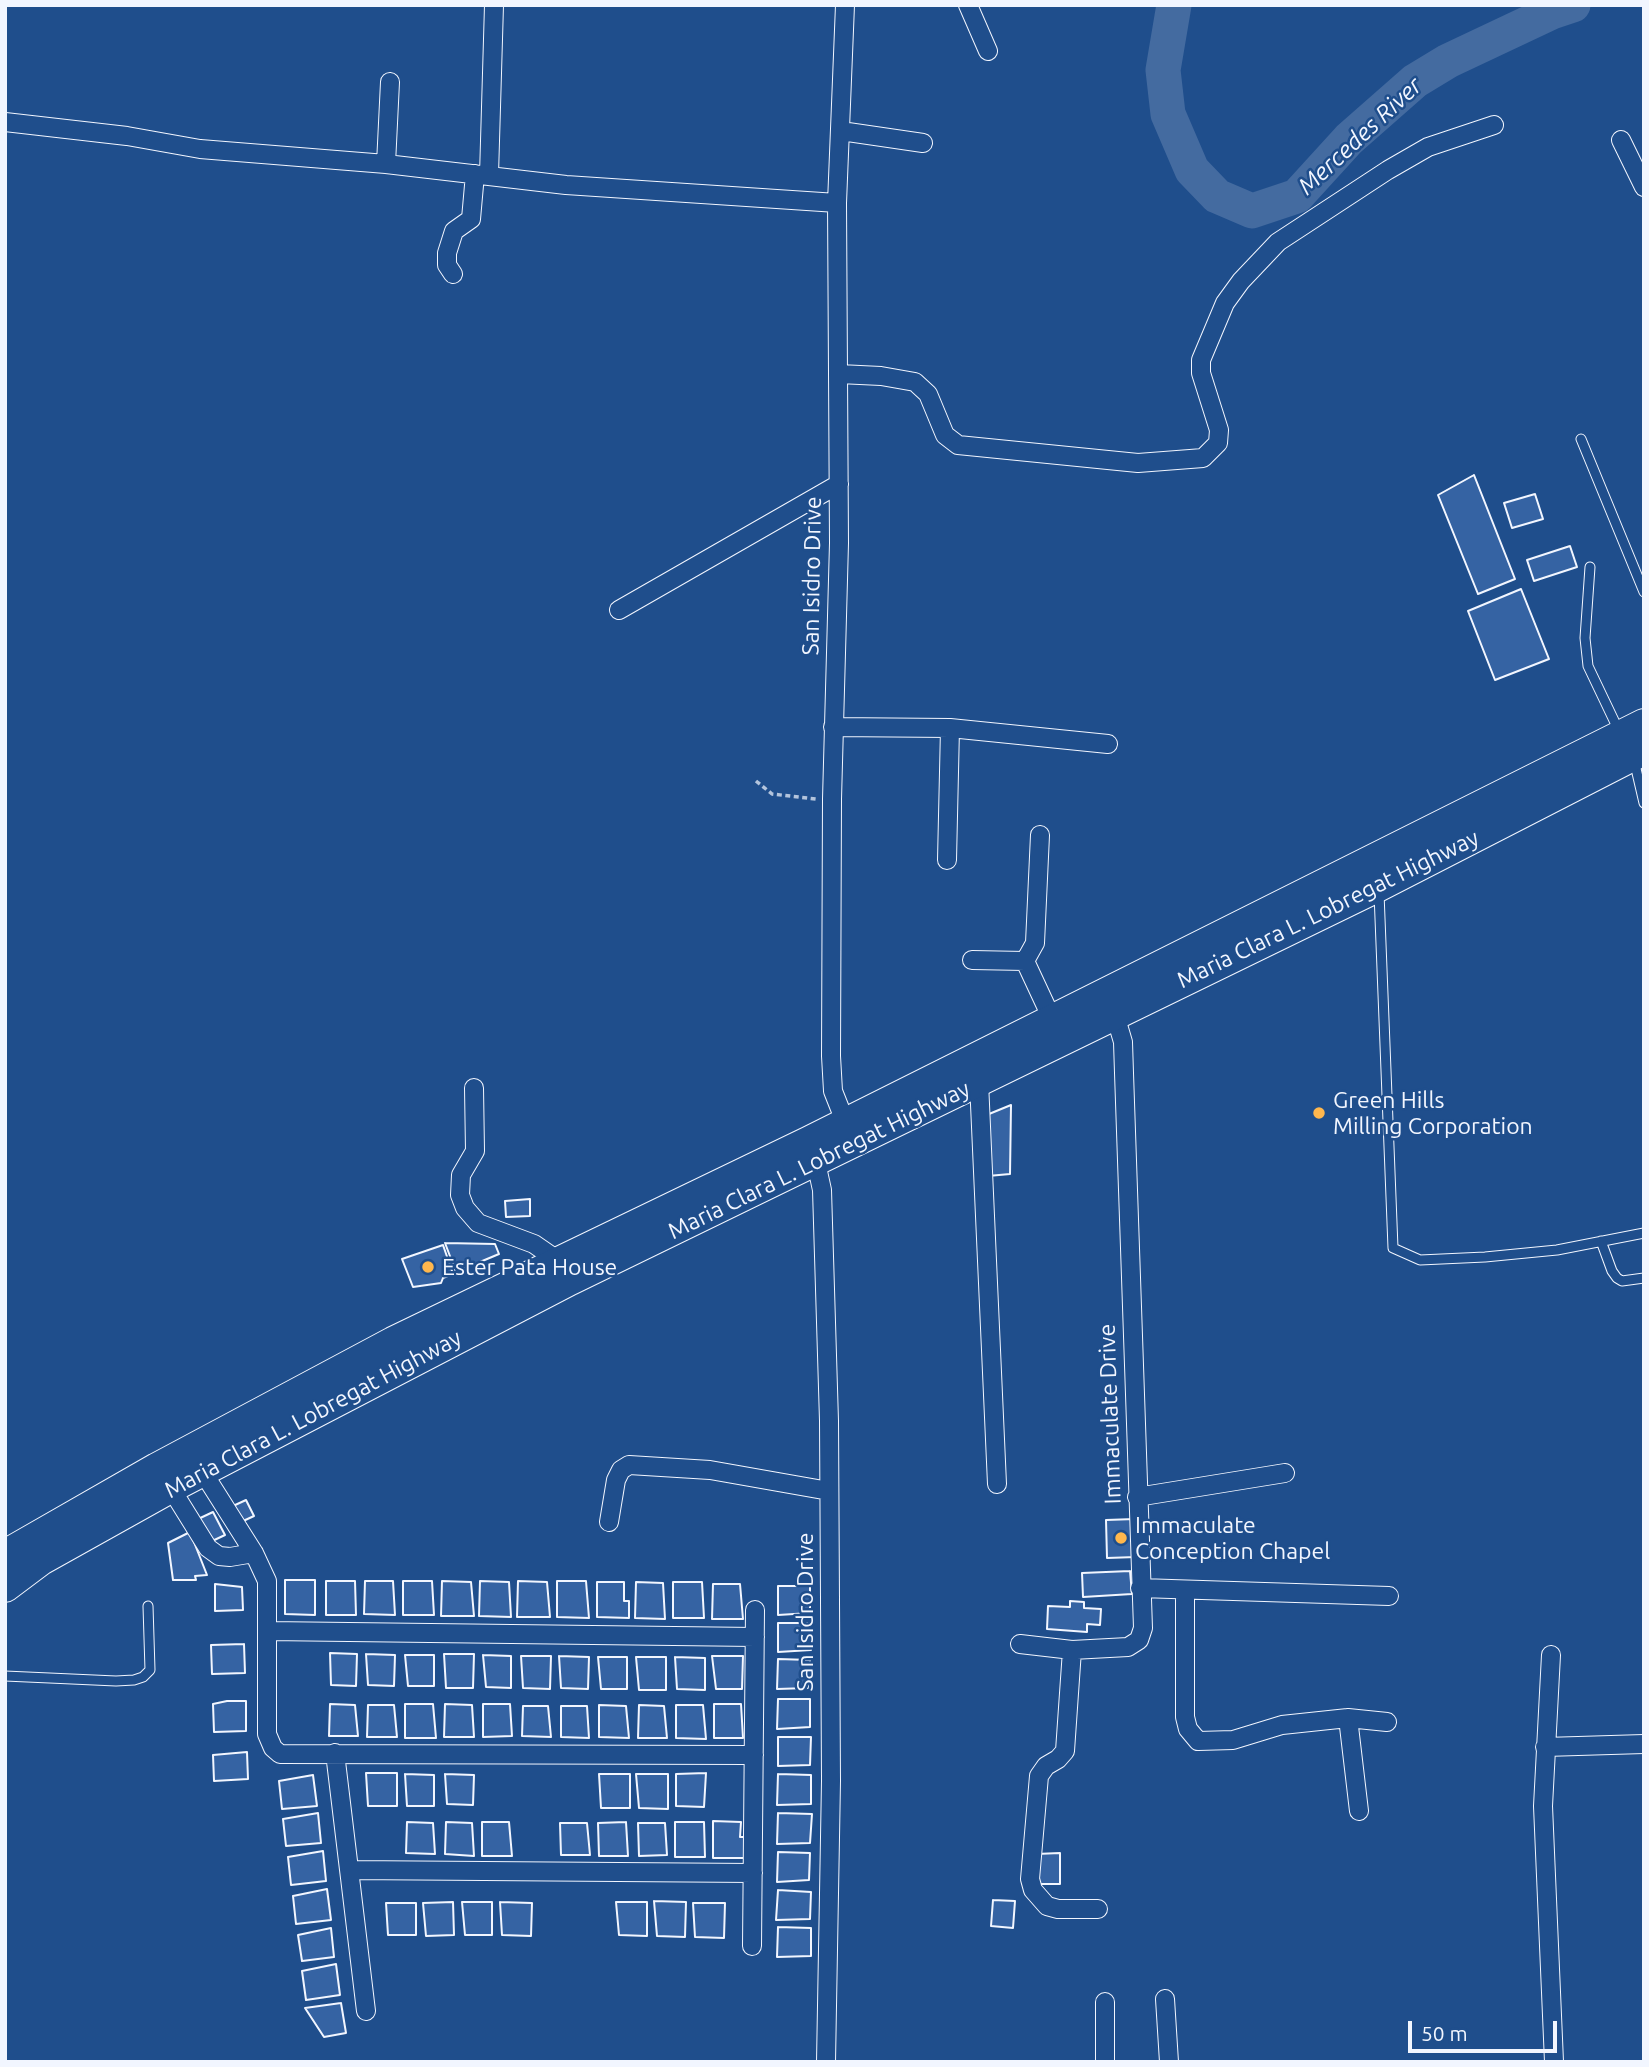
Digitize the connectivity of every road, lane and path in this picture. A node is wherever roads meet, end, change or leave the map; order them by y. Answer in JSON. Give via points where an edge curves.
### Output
{"nodes":[{"id":1,"x":494,"y":5,"type":"edge"},
{"id":2,"x":845,"y":5,"type":"edge"},
{"id":3,"x":968,"y":5,"type":"edge"},
{"id":4,"x":988,"y":51,"type":"dead end"},
{"id":5,"x":390,"y":82,"type":"dead end"},
{"id":6,"x":5,"y":122,"type":"edge"},
{"id":7,"x":1494,"y":125,"type":"dead end"},
{"id":8,"x":841,"y":131,"type":"junction"},
{"id":9,"x":1621,"y":140,"type":"dead end"},
{"id":10,"x":923,"y":143,"type":"dead end"},
{"id":11,"x":386,"y":163,"type":"junction"},
{"id":12,"x":482,"y":174,"type":"junction"},
{"id":13,"x":1644,"y":187,"type":"edge"},
{"id":14,"x":837,"y":204,"type":"junction"},
{"id":15,"x":453,"y":274,"type":"dead end"},
{"id":16,"x":839,"y":374,"type":"junction"},
{"id":17,"x":1581,"y":439,"type":"dead end"},
{"id":18,"x":839,"y":484,"type":"junction"},
{"id":19,"x":1590,"y":567,"type":"dead end"},
{"id":20,"x":1644,"y":592,"type":"edge"},
{"id":21,"x":619,"y":610,"type":"dead end"},
{"id":22,"x":833,"y":727,"type":"junction"},
{"id":23,"x":950,"y":728,"type":"junction"},
{"id":24,"x":1635,"y":741,"type":"edge"},
{"id":25,"x":1108,"y":744,"type":"dead end"},
{"id":26,"x":755,"y":781,"type":"dead end"},
{"id":27,"x":832,"y":799,"type":"junction"},
{"id":28,"x":1644,"y":803,"type":"edge"},
{"id":29,"x":1040,"y":835,"type":"dead end"},
{"id":30,"x":947,"y":860,"type":"dead end"},
{"id":31,"x":1373,"y":874,"type":"junction"},
{"id":32,"x":972,"y":960,"type":"dead end"},
{"id":33,"x":1025,"y":961,"type":"junction"},
{"id":34,"x":1111,"y":1003,"type":"junction"},
{"id":35,"x":1052,"y":1019,"type":"junction"},
{"id":36,"x":979,"y":1082,"type":"junction"},
{"id":37,"x":474,"y":1088,"type":"dead end"},
{"id":38,"x":850,"y":1134,"type":"junction"},
{"id":39,"x":813,"y":1152,"type":"junction"},
{"id":40,"x":1644,"y":1233,"type":"edge"},
{"id":41,"x":1601,"y":1241,"type":"junction"},
{"id":42,"x":560,"y":1262,"type":"junction"},
{"id":43,"x":1644,"y":1278,"type":"edge"},
{"id":44,"x":399,"y":1354,"type":"junction"},
{"id":45,"x":196,"y":1461,"type":"junction"},
{"id":46,"x":1285,"y":1473,"type":"dead end"},
{"id":47,"x":164,"y":1478,"type":"junction"},
{"id":48,"x":997,"y":1485,"type":"dead end"},
{"id":49,"x":829,"y":1491,"type":"junction"},
{"id":50,"x":1137,"y":1497,"type":"junction"},
{"id":51,"x":609,"y":1522,"type":"dead end"},
{"id":52,"x":254,"y":1553,"type":"junction"},
{"id":53,"x":5,"y":1555,"type":"edge"},
{"id":54,"x":5,"y":1587,"type":"edge"},
{"id":55,"x":1140,"y":1588,"type":"junction"},
{"id":56,"x":1185,"y":1590,"type":"junction"},
{"id":57,"x":1389,"y":1596,"type":"dead end"},
{"id":58,"x":148,"y":1606,"type":"dead end"},
{"id":59,"x":755,"y":1610,"type":"dead end"},
{"id":60,"x":268,"y":1631,"type":"junction"},
{"id":61,"x":755,"y":1637,"type":"junction"},
{"id":62,"x":1020,"y":1644,"type":"dead end"},
{"id":63,"x":1072,"y":1650,"type":"junction"},
{"id":64,"x":1551,"y":1655,"type":"dead end"},
{"id":65,"x":5,"y":1676,"type":"edge"},
{"id":66,"x":1348,"y":1718,"type":"junction"},
{"id":67,"x":1387,"y":1722,"type":"dead end"},
{"id":68,"x":1644,"y":1744,"type":"edge"},
{"id":69,"x":1545,"y":1747,"type":"junction"},
{"id":70,"x":335,"y":1753,"type":"junction"},
{"id":71,"x":754,"y":1755,"type":"junction"},
{"id":72,"x":1359,"y":1811,"type":"dead end"},
{"id":73,"x":350,"y":1870,"type":"junction"},
{"id":74,"x":753,"y":1873,"type":"junction"},
{"id":75,"x":1098,"y":1909,"type":"dead end"},
{"id":76,"x":752,"y":1946,"type":"dead end"},
{"id":77,"x":1166,"y":1999,"type":"dead end"},
{"id":78,"x":1105,"y":2002,"type":"dead end"},
{"id":79,"x":366,"y":2011,"type":"dead end"},
{"id":80,"x":826,"y":2062,"type":"edge"},
{"id":81,"x":1105,"y":2062,"type":"edge"},
{"id":82,"x":1169,"y":2062,"type":"edge"},
{"id":83,"x":1554,"y":2062,"type":"edge"}],
"edges":[{"from":1,"to":12,"type":"street"},
{"from":2,"to":8,"type":"street","name":"San Isidro Drive"},
{"from":3,"to":4,"type":"street"},
{"from":5,"to":11,"type":"street"},
{"from":6,"to":11,"type":"street","via":[[200,149]]},
{"from":7,"to":16,"type":"street","via":[[1428,147],[1388,170],[1278,242],[1241,281],[1225,303],[1201,360],[1219,430],[1218,443],[1203,458],[1138,463],[958,445],[944,435],[928,394],[915,382]]},
{"from":8,"to":10,"type":"street"},
{"from":8,"to":14,"type":"street","name":"San Isidro Drive"},
{"from":9,"to":13,"type":"street"},
{"from":11,"to":12,"type":"street"},
{"from":12,"to":14,"type":"street","via":[[566,185]]},
{"from":12,"to":15,"type":"street","via":[[471,219],[454,231],[447,253]]},
{"from":14,"to":16,"type":"street","name":"San Isidro Drive"},
{"from":16,"to":18,"type":"street","name":"San Isidro Drive"},
{"from":17,"to":20,"type":"lane"},
{"from":18,"to":21,"type":"street"},
{"from":18,"to":22,"type":"street","name":"San Isidro Drive"},
{"from":19,"to":24,"type":"lane","via":[[1585,638],[1588,666]]},
{"from":22,"to":23,"type":"street"},
{"from":22,"to":27,"type":"street","name":"San Isidro Drive"},
{"from":23,"to":25,"type":"street"},
{"from":23,"to":30,"type":"street"},
{"from":24,"to":28,"type":"lane"},
{"from":24,"to":31,"type":"highway","name":"Maria Clara L. Lobregat Highway"},
{"from":26,"to":27,"type":"path","via":[[772,794]]},
{"from":27,"to":38,"type":"street","name":"San Isidro Drive","via":[[831,1056],[833,1091]]},
{"from":29,"to":33,"type":"street","via":[[1035,943]]},
{"from":31,"to":34,"type":"highway","name":"Maria Clara L. Lobregat Highway"},
{"from":31,"to":41,"type":"lane","via":[[1393,1248],[1433,1259],[1558,1251]]},
{"from":32,"to":33,"type":"street"},
{"from":33,"to":35,"type":"street"},
{"from":34,"to":35,"type":"highway","name":"Maria Clara L. Lobregat Highway"},
{"from":34,"to":36,"type":"highway","name":"Maria Clara L. Lobregat Highway"},
{"from":34,"to":50,"type":"street","name":"Immaculate Drive","via":[[1122,1042],[1124,1073]]},
{"from":35,"to":38,"type":"highway","name":"Maria Clara L. Lobregat Highway"},
{"from":36,"to":38,"type":"highway","name":"Maria Clara L. Lobregat Highway"},
{"from":36,"to":48,"type":"street"},
{"from":37,"to":42,"type":"street","via":[[475,1151],[461,1175],[465,1208],[478,1223],[515,1235]]},
{"from":38,"to":39,"type":"highway","name":"Maria Clara L. Lobregat Highway"},
{"from":39,"to":42,"type":"highway","name":"Maria Clara L. Lobregat Highway"},
{"from":39,"to":44,"type":"highway","name":"Maria Clara L. Lobregat Highway","via":[[570,1280]]},
{"from":39,"to":49,"type":"street","name":"San Isidro Drive","via":[[823,1209]]},
{"from":40,"to":41,"type":"lane"},
{"from":41,"to":43,"type":"lane","via":[[1617,1278]]},
{"from":42,"to":44,"type":"highway","name":"Maria Clara L. Lobregat Highway"},
{"from":44,"to":45,"type":"highway","name":"Maria Clara L. Lobregat Highway"},
{"from":45,"to":47,"type":"highway","name":"Maria Clara L. Lobregat Highway"},
{"from":45,"to":52,"type":"street"},
{"from":46,"to":50,"type":"street"},
{"from":47,"to":52,"type":"street","via":[[208,1548],[219,1556]]},
{"from":47,"to":53,"type":"highway","name":"Maria Clara L. Lobregat Highway"},
{"from":47,"to":54,"type":"highway","name":"Maria Clara L. Lobregat Highway"},
{"from":49,"to":51,"type":"street","via":[[710,1470],[629,1465],[616,1480]]},
{"from":49,"to":80,"type":"street","name":"San Isidro Drive","via":[[831,1781]]},
{"from":50,"to":55,"type":"street","name":"Immaculate Drive"},
{"from":52,"to":60,"type":"street","via":[[267,1581]]},
{"from":55,"to":56,"type":"street"},
{"from":55,"to":63,"type":"street","name":"Immaculate Drive","via":[[1143,1628],[1139,1640],[1128,1647]]},
{"from":56,"to":57,"type":"street"},
{"from":56,"to":66,"type":"street","via":[[1185,1717],[1198,1741],[1233,1740],[1282,1725]]},
{"from":58,"to":65,"type":"lane","via":[[150,1670],[134,1681]]},
{"from":59,"to":61,"type":"street"},
{"from":60,"to":61,"type":"street"},
{"from":60,"to":70,"type":"street","via":[[267,1734],[272,1748],[280,1754]]},
{"from":61,"to":71,"type":"street"},
{"from":62,"to":63,"type":"street"},
{"from":63,"to":75,"type":"street","via":[[1065,1751],[1039,1776],[1030,1879],[1032,1890],[1047,1906]]},
{"from":64,"to":69,"type":"street"},
{"from":66,"to":67,"type":"street"},
{"from":66,"to":72,"type":"street"},
{"from":68,"to":69,"type":"street"},
{"from":69,"to":83,"type":"street","via":[[1546,1914]]},
{"from":70,"to":71,"type":"street"},
{"from":70,"to":73,"type":"street"},
{"from":71,"to":74,"type":"street"},
{"from":73,"to":74,"type":"street"},
{"from":73,"to":79,"type":"street"},
{"from":74,"to":76,"type":"street"},
{"from":77,"to":82,"type":"street"},
{"from":78,"to":81,"type":"street"}]}
